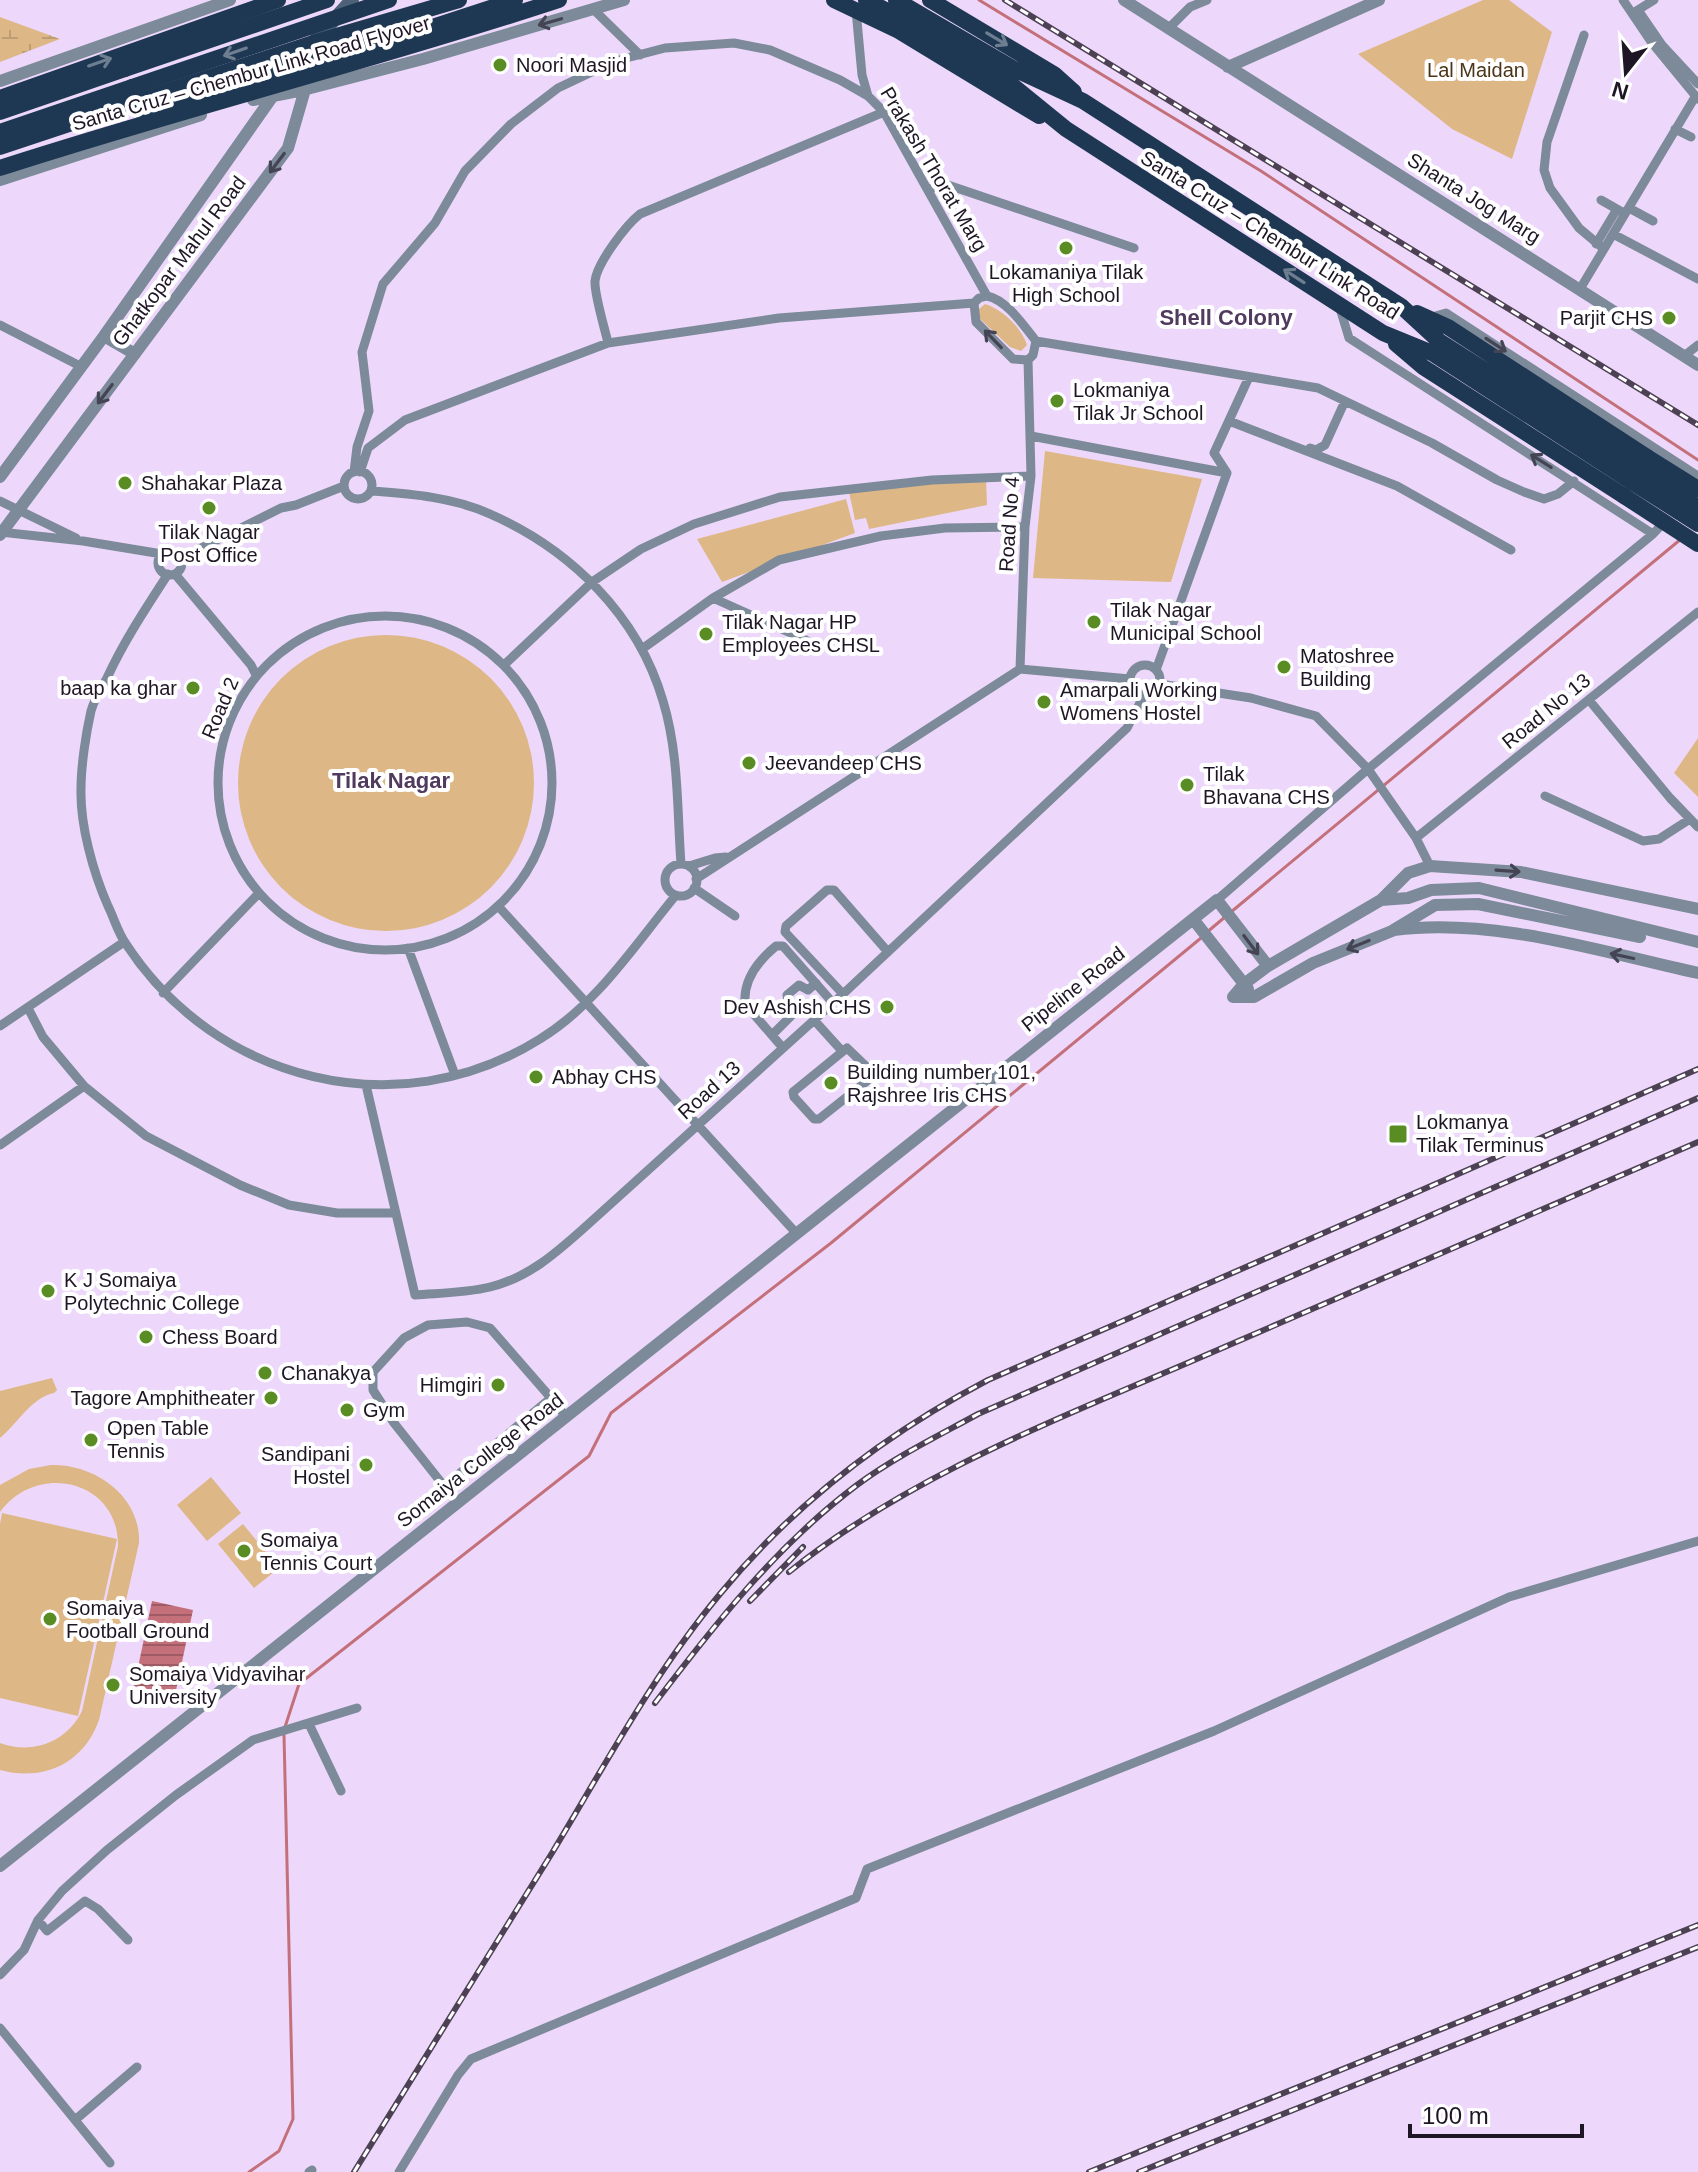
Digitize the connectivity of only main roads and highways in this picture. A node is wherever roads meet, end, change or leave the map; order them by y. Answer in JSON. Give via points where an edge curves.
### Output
{"nodes":[{"id":1,"x":276,"y":0,"type":"edge"},
{"id":2,"x":327,"y":0,"type":"edge"},
{"id":3,"x":352,"y":0,"type":"edge"},
{"id":4,"x":368,"y":0,"type":"edge"},
{"id":5,"x":389,"y":0,"type":"edge"},
{"id":6,"x":459,"y":0,"type":"edge"},
{"id":7,"x":515,"y":0,"type":"edge"},
{"id":8,"x":559,"y":0,"type":"edge"},
{"id":9,"x":834,"y":0,"type":"edge"},
{"id":10,"x":930,"y":0,"type":"edge"},
{"id":11,"x":861,"y":4,"type":"edge"},
{"id":12,"x":903,"y":9,"type":"edge"},
{"id":13,"x":338,"y":36,"type":"junction"},
{"id":14,"x":306,"y":49,"type":"junction"},
{"id":15,"x":0,"y":98,"type":"edge"},
{"id":16,"x":1083,"y":101,"type":"junction"},
{"id":17,"x":0,"y":112,"type":"edge"},
{"id":18,"x":1066,"y":129,"type":"junction"},
{"id":19,"x":0,"y":132,"type":"edge"},
{"id":20,"x":0,"y":147,"type":"edge"},
{"id":21,"x":0,"y":158,"type":"edge"},
{"id":22,"x":0,"y":168,"type":"edge"},
{"id":23,"x":1401,"y":306,"type":"junction"},
{"id":24,"x":1636,"y":476,"type":"junction"},
{"id":25,"x":1698,"y":487,"type":"edge"},
{"id":26,"x":1698,"y":507,"type":"edge"},
{"id":27,"x":1698,"y":524,"type":"edge"},
{"id":28,"x":1698,"y":544,"type":"edge"}],
"edges":[{"from":15,"to":1,"type":"highway","one_way":true},
{"from":2,"to":17,"type":"highway","bridge":true},
{"from":3,"to":14,"type":"main road","name":"Ghatkopar Mahul Road"},
{"from":4,"to":13,"type":"main road","name":"Ghatkopar Mahul Road"},
{"from":5,"to":19,"type":"highway","one_way":true,"bridge":true},
{"from":6,"to":13,"type":"highway"},
{"from":7,"to":21,"type":"highway","name":"Santa Cruz – Chembur Link Road Flyover","bridge":true},
{"from":8,"to":22,"type":"highway","name":"Santa Cruz – Chembur Link Road Flyover","bridge":true},
{"from":9,"to":11,"type":"highway"},
{"from":10,"to":16,"type":"highway","one_way":true,"via":[[1054,74]]},
{"from":11,"to":12,"type":"highway"},
{"from":11,"to":18,"type":"highway","via":[[1027,110]]},
{"from":12,"to":16,"type":"highway"},
{"from":12,"to":18,"type":"highway"},
{"from":13,"to":14,"type":"highway"},
{"from":14,"to":20,"type":"highway"},
{"from":16,"to":23,"type":"highway","name":"Santa Cruz – Chembur Link Road"},
{"from":24,"to":18,"type":"highway","name":"Santa Cruz – Chembur Link Road","one_way":true,"via":[[1432,353],[1383,333]]},
{"from":23,"to":24,"type":"highway","name":"Santa Cruz – Chembur Link Road","via":[[1439,341]]},
{"from":23,"to":24,"type":"highway","via":[[1448,327]]},
{"from":24,"to":25,"type":"highway","bridge":true},
{"from":24,"to":26,"type":"highway","name":"Santa Cruz – Chembur Link Road","bridge":true},
{"from":24,"to":27,"type":"highway","name":"Santa Cruz – Chembur Link Road","bridge":true},
{"from":24,"to":28,"type":"highway","bridge":true}]}
